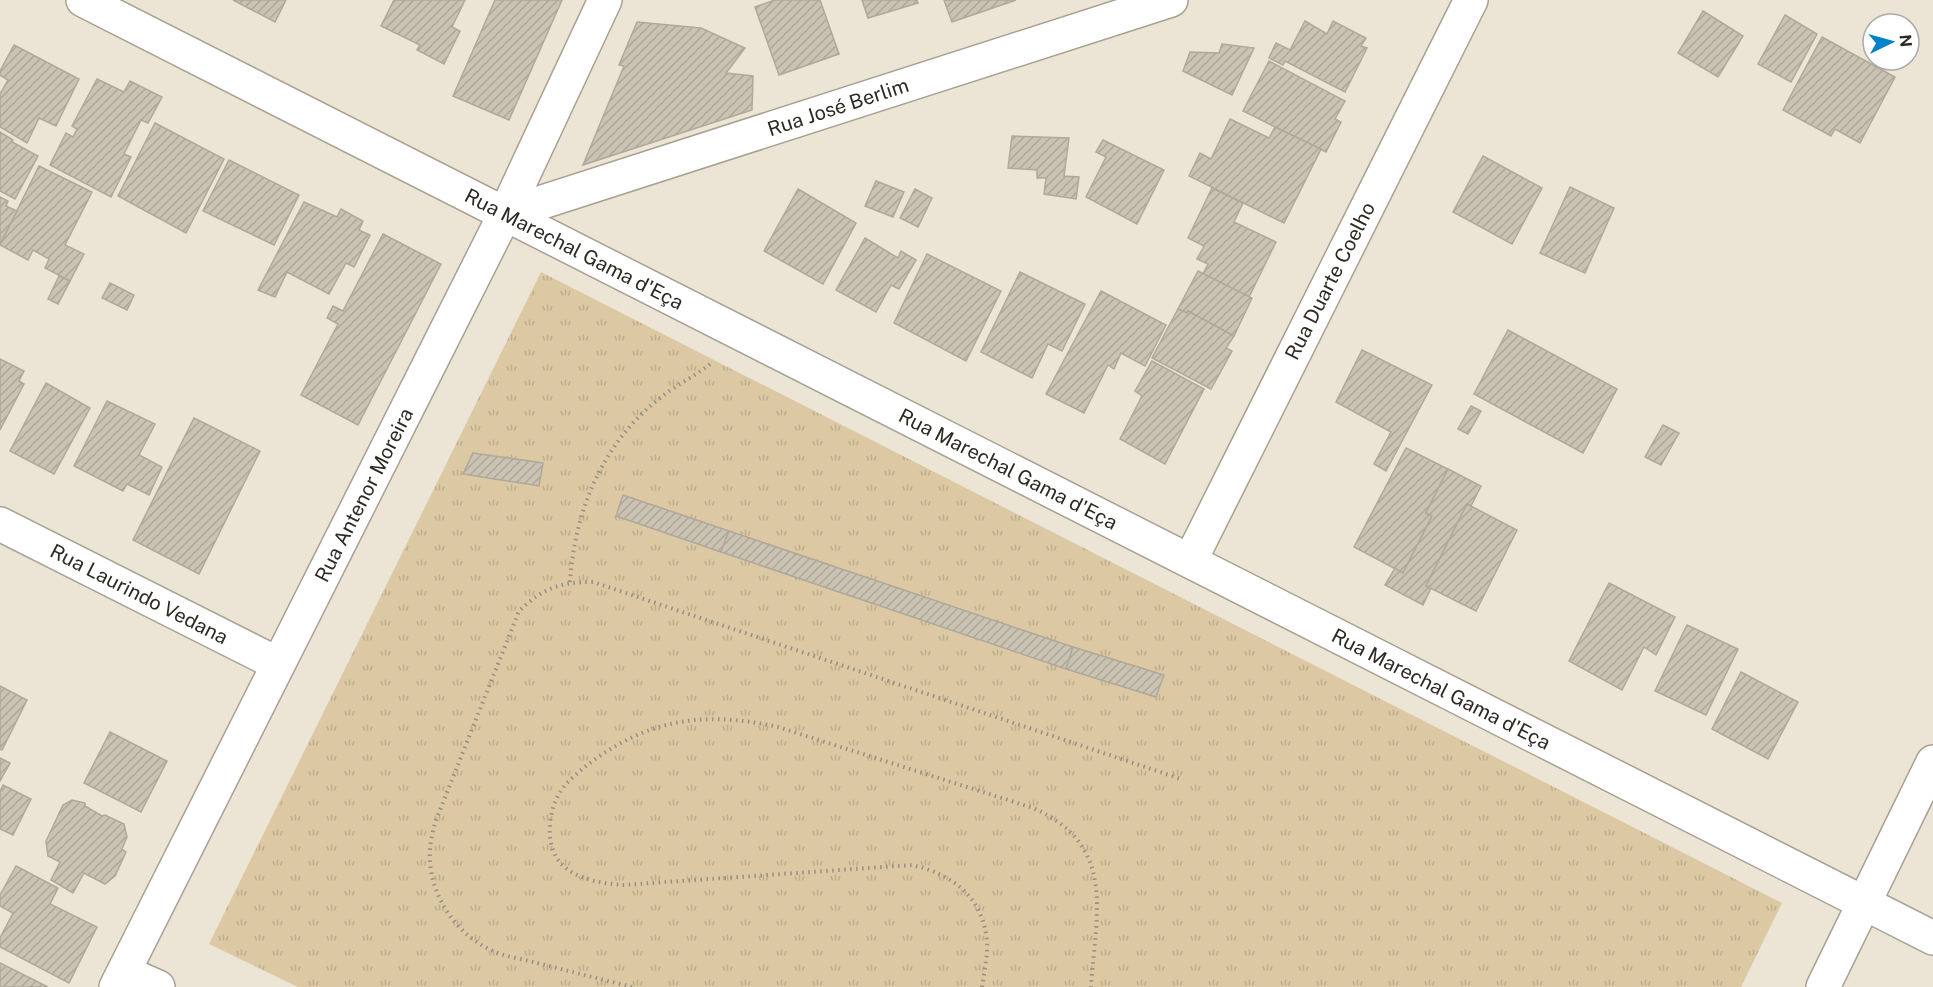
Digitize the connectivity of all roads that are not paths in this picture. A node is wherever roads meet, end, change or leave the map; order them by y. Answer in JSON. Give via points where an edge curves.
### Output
{"nodes":[{"id":1,"x":83,"y":0,"type":"edge"},
{"id":2,"x":604,"y":0,"type":"edge"},
{"id":3,"x":1171,"y":0,"type":"edge"},
{"id":4,"x":1471,"y":0,"type":"edge"},
{"id":5,"x":505,"y":214,"type":"junction"},
{"id":6,"x":0,"y":524,"type":"edge"},
{"id":7,"x":1190,"y":561,"type":"junction"},
{"id":8,"x":278,"y":664,"type":"junction"},
{"id":9,"x":1933,"y":762,"type":"edge"},
{"id":10,"x":1864,"y":903,"type":"junction"},
{"id":11,"x":1933,"y":938,"type":"edge"},
{"id":12,"x":120,"y":980,"type":"edge"},
{"id":13,"x":158,"y":987,"type":"edge"},
{"id":14,"x":1823,"y":987,"type":"edge"}],
"edges":[{"from":1,"to":5,"type":"street","name":"Rua Marechal Gama d'Eça"},
{"from":2,"to":5,"type":"street","name":"Rua Antenor Moreira"},
{"from":3,"to":5,"type":"street","name":"Rua José Berlim"},
{"from":4,"to":7,"type":"street","name":"Rua Duarte Coelho"},
{"from":5,"to":7,"type":"street","name":"Rua Marechal Gama d'Eça"},
{"from":5,"to":8,"type":"street","name":"Rua Antenor Moreira"},
{"from":6,"to":8,"type":"street","name":"Rua Laurindo Vedana"},
{"from":7,"to":10,"type":"street","name":"Rua Marechal Gama d'Eça"},
{"from":8,"to":12,"type":"street","name":"Rua Antenor Moreira"},
{"from":9,"to":10,"type":"street"},
{"from":10,"to":11,"type":"street","name":"Rua Marechal Gama d'Eça"},
{"from":10,"to":14,"type":"street"},
{"from":12,"to":13,"type":"street"}]}
